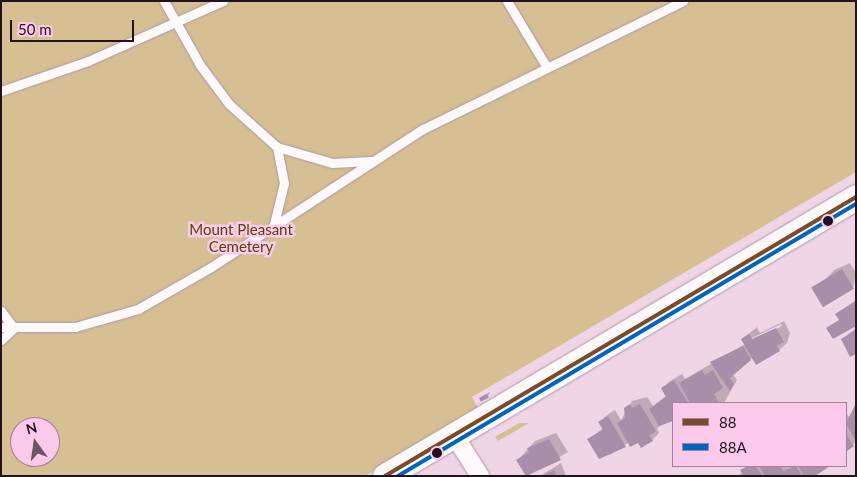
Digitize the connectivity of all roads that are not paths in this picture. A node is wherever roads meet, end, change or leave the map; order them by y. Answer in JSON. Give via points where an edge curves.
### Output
{"nodes":[{"id":1,"x":164,"y":1,"type":"edge"},
{"id":2,"x":223,"y":1,"type":"edge"},
{"id":3,"x":507,"y":1,"type":"edge"},
{"id":4,"x":683,"y":1,"type":"edge"},
{"id":5,"x":177,"y":23,"type":"junction"},
{"id":6,"x":546,"y":66,"type":"junction"},
{"id":7,"x":1,"y":92,"type":"edge"},
{"id":8,"x":277,"y":146,"type":"junction"},
{"id":9,"x":373,"y":161,"type":"junction"},
{"id":10,"x":854,"y":208,"type":"edge"},
{"id":11,"x":273,"y":228,"type":"junction"},
{"id":12,"x":1,"y":311,"type":"edge"},
{"id":13,"x":1,"y":327,"type":"edge"},
{"id":14,"x":14,"y":328,"type":"junction"},
{"id":15,"x":1,"y":340,"type":"edge"},
{"id":16,"x":457,"y":440,"type":"junction"},
{"id":17,"x":385,"y":476,"type":"edge"},
{"id":18,"x":411,"y":476,"type":"edge"},
{"id":19,"x":480,"y":476,"type":"edge"}],
"edges":[{"from":1,"to":5,"type":"lane"},
{"from":2,"to":5,"type":"lane"},
{"from":3,"to":6,"type":"lane"},
{"from":4,"to":6,"type":"lane"},
{"from":5,"to":7,"type":"lane"},
{"from":5,"to":8,"type":"lane","via":[[229,104]]},
{"from":6,"to":9,"type":"lane","via":[[423,129]]},
{"from":8,"to":9,"type":"lane","via":[[332,163]]},
{"from":8,"to":11,"type":"lane","via":[[284,183]]},
{"from":9,"to":11,"type":"lane"},
{"from":10,"to":16,"type":"street"},
{"from":11,"to":14,"type":"lane","via":[[130,312],[75,327]]},
{"from":12,"to":14,"type":"lane"},
{"from":13,"to":14,"type":"lane"},
{"from":14,"to":15,"type":"lane"},
{"from":16,"to":17,"type":"street"},
{"from":16,"to":18,"type":"street"},
{"from":16,"to":19,"type":"street"}]}
